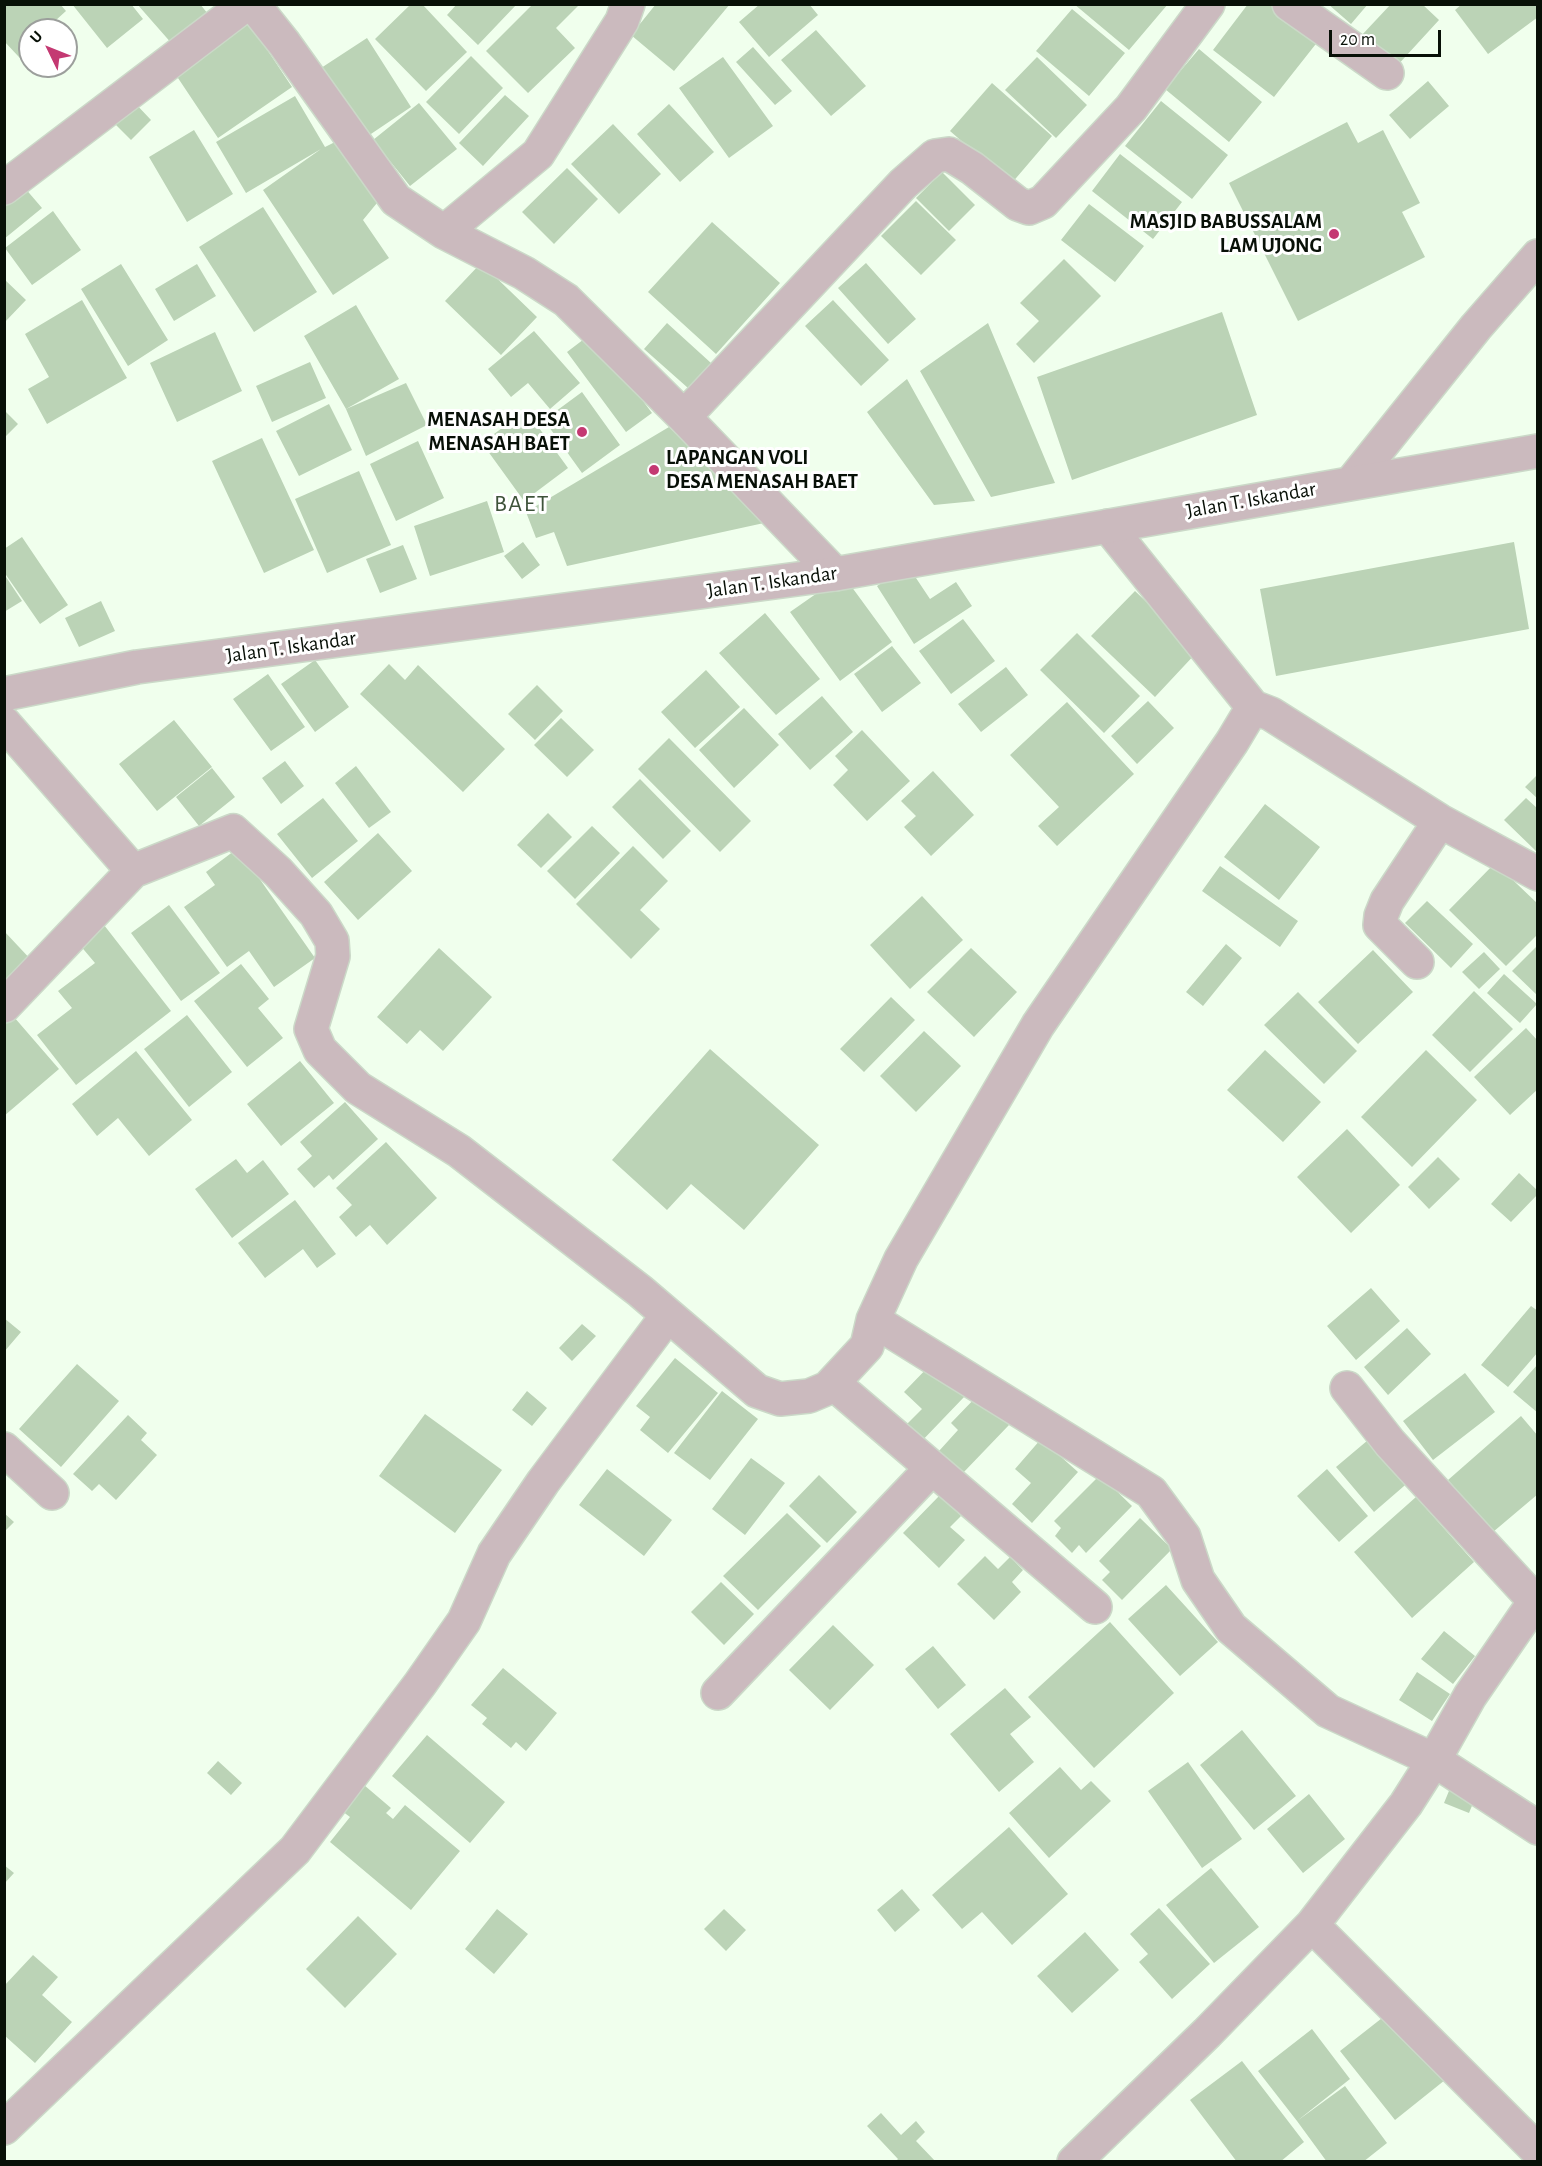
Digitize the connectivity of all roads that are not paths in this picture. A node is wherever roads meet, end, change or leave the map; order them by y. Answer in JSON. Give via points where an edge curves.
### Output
{"nodes":[{"id":1,"x":246,"y":4,"type":"edge"},
{"id":2,"x":253,"y":4,"type":"edge"},
{"id":3,"x":628,"y":4,"type":"edge"},
{"id":4,"x":1208,"y":4,"type":"edge"},
{"id":5,"x":1288,"y":4,"type":"edge"},
{"id":6,"x":1387,"y":73,"type":"dead end"},
{"id":7,"x":4,"y":188,"type":"edge"},
{"id":8,"x":444,"y":232,"type":"junction"},
{"id":9,"x":1538,"y":256,"type":"edge"},
{"id":10,"x":684,"y":417,"type":"junction"},
{"id":11,"x":1538,"y":451,"type":"edge"},
{"id":12,"x":1352,"y":482,"type":"junction"},
{"id":13,"x":1108,"y":526,"type":"junction"},
{"id":14,"x":835,"y":574,"type":"junction"},
{"id":15,"x":4,"y":694,"type":"edge"},
{"id":16,"x":1253,"y":707,"type":"junction"},
{"id":17,"x":4,"y":723,"type":"edge"},
{"id":18,"x":1440,"y":821,"type":"junction"},
{"id":19,"x":133,"y":871,"type":"junction"},
{"id":20,"x":1538,"y":874,"type":"edge"},
{"id":21,"x":1417,"y":962,"type":"dead end"},
{"id":22,"x":4,"y":1006,"type":"edge"},
{"id":23,"x":668,"y":1315,"type":"junction"},
{"id":24,"x":873,"y":1320,"type":"junction"},
{"id":25,"x":833,"y":1383,"type":"junction"},
{"id":26,"x":1347,"y":1388,"type":"dead end"},
{"id":27,"x":4,"y":1449,"type":"edge"},
{"id":28,"x":932,"y":1468,"type":"junction"},
{"id":29,"x":52,"y":1492,"type":"dead end"},
{"id":30,"x":1536,"y":1599,"type":"edge"},
{"id":31,"x":1095,"y":1607,"type":"dead end"},
{"id":32,"x":718,"y":1693,"type":"dead end"},
{"id":33,"x":1434,"y":1760,"type":"junction"},
{"id":34,"x":1538,"y":1828,"type":"edge"},
{"id":35,"x":1312,"y":1925,"type":"junction"},
{"id":36,"x":4,"y":2128,"type":"edge"},
{"id":37,"x":1538,"y":2151,"type":"edge"},
{"id":38,"x":1074,"y":2162,"type":"edge"}],
"edges":[{"from":1,"to":7,"type":"street"},
{"from":2,"to":8,"type":"street","via":[[396,201]]},
{"from":3,"to":8,"type":"street","via":[[622,21],[538,154]]},
{"from":4,"to":10,"type":"street","via":[[1131,108],[1043,202],[1029,207],[1018,204],[949,154],[935,156],[903,184]]},
{"from":5,"to":6,"type":"street"},
{"from":8,"to":10,"type":"street","via":[[524,273],[566,300]]},
{"from":9,"to":12,"type":"street"},
{"from":10,"to":14,"type":"street"},
{"from":11,"to":12,"type":"street","name":"Jalan T. Iskandar"},
{"from":12,"to":13,"type":"street","name":"Jalan T. Iskandar"},
{"from":13,"to":14,"type":"street","name":"Jalan T. Iskandar"},
{"from":13,"to":16,"type":"street"},
{"from":14,"to":15,"type":"street","name":"Jalan T. Iskandar","via":[[137,667]]},
{"from":16,"to":18,"type":"street","via":[[1271,714]]},
{"from":16,"to":24,"type":"street","via":[[1038,1025],[901,1258]]},
{"from":17,"to":19,"type":"street"},
{"from":18,"to":20,"type":"street"},
{"from":18,"to":21,"type":"street","via":[[1381,916],[1380,925]]},
{"from":19,"to":22,"type":"street"},
{"from":19,"to":23,"type":"street","via":[[233,831],[316,914],[332,941],[333,956],[312,1029],[320,1050],[358,1088],[459,1151]]},
{"from":23,"to":25,"type":"street","via":[[757,1391],[780,1400],[809,1396]]},
{"from":23,"to":36,"type":"street","via":[[494,1554],[464,1622],[296,1850]]},
{"from":24,"to":25,"type":"street","via":[[867,1346]]},
{"from":24,"to":33,"type":"street","via":[[1151,1492],[1184,1537],[1198,1580],[1231,1628],[1328,1711]]},
{"from":25,"to":28,"type":"street"},
{"from":26,"to":30,"type":"street","via":[[1390,1443]]},
{"from":27,"to":29,"type":"street"},
{"from":28,"to":31,"type":"street"},
{"from":28,"to":32,"type":"street"},
{"from":30,"to":33,"type":"street","via":[[1470,1696]]},
{"from":33,"to":34,"type":"street"},
{"from":33,"to":35,"type":"street","via":[[1406,1804]]},
{"from":35,"to":37,"type":"street"},
{"from":35,"to":38,"type":"street"}]}
